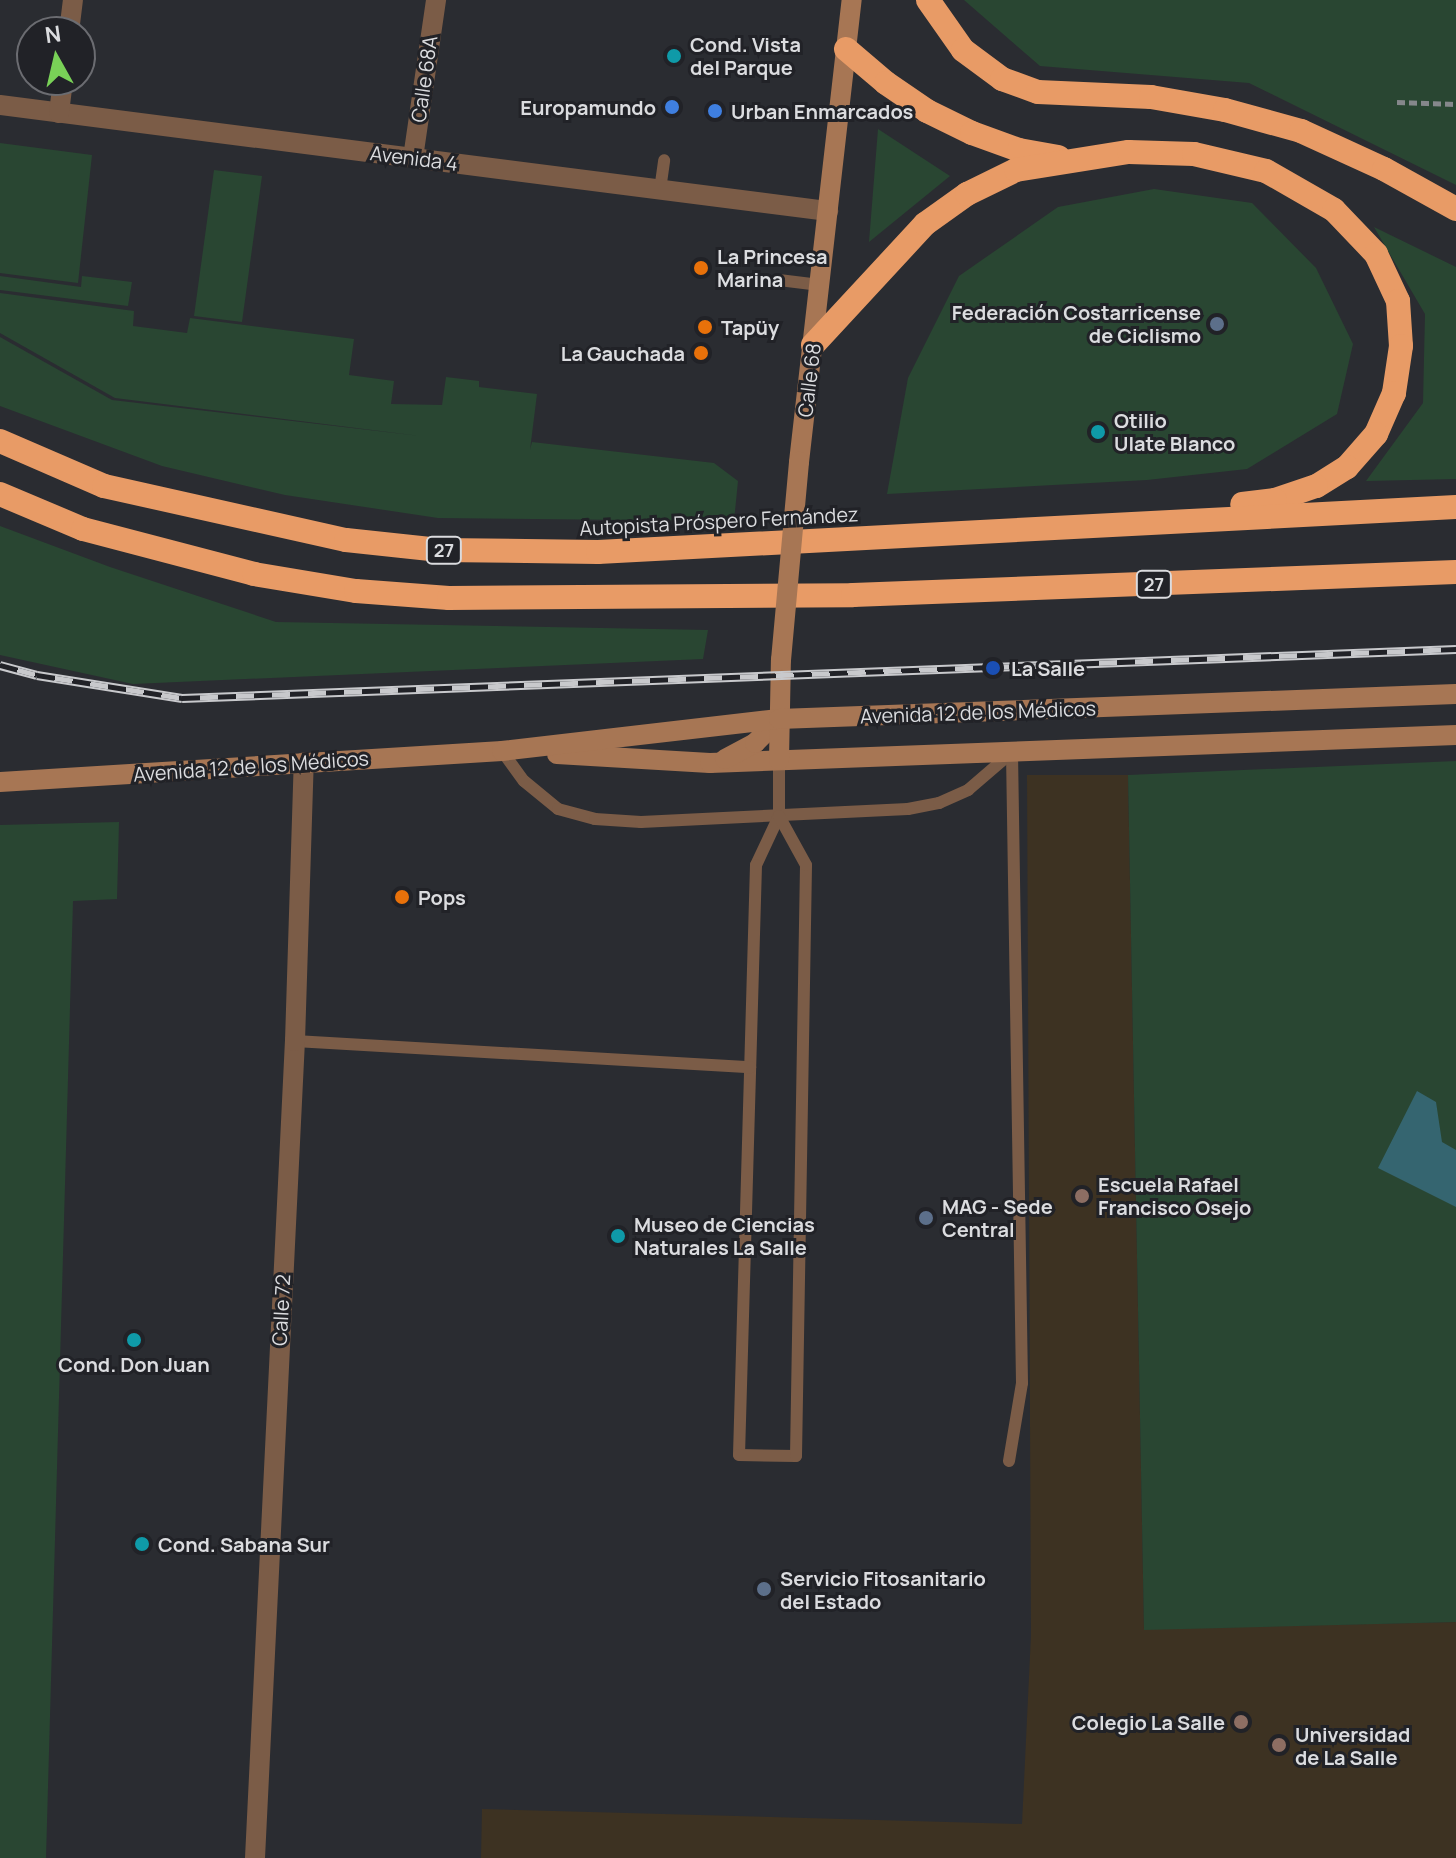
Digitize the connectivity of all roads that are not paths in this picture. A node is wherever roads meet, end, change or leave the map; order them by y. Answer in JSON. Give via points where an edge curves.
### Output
{"nodes":[{"id":1,"x":436,"y":0,"type":"edge"},
{"id":2,"x":852,"y":0,"type":"edge"},
{"id":3,"x":928,"y":0,"type":"edge"},
{"id":4,"x":846,"y":49,"type":"junction"},
{"id":5,"x":61,"y":96,"type":"edge"},
{"id":6,"x":0,"y":105,"type":"edge"},
{"id":7,"x":59,"y":113,"type":"junction"},
{"id":8,"x":413,"y":158,"type":"junction"},
{"id":9,"x":1068,"y":159,"type":"junction"},
{"id":10,"x":664,"y":160,"type":"dead end"},
{"id":11,"x":660,"y":190,"type":"junction"},
{"id":12,"x":1456,"y":209,"type":"edge"},
{"id":13,"x":828,"y":211,"type":"junction"},
{"id":14,"x":779,"y":280,"type":"dead end"},
{"id":15,"x":820,"y":285,"type":"junction"},
{"id":16,"x":813,"y":345,"type":"junction"},
{"id":17,"x":0,"y":441,"type":"edge"},
{"id":18,"x":0,"y":494,"type":"edge"},
{"id":19,"x":1456,"y":507,"type":"edge"},
{"id":20,"x":1057,"y":529,"type":"junction"},
{"id":21,"x":1456,"y":572,"type":"edge"},
{"id":22,"x":1456,"y":694,"type":"edge"},
{"id":23,"x":779,"y":719,"type":"junction"},
{"id":24,"x":1456,"y":735,"type":"edge"},
{"id":25,"x":502,"y":751,"type":"junction"},
{"id":26,"x":1012,"y":752,"type":"junction"},
{"id":27,"x":779,"y":760,"type":"junction"},
{"id":28,"x":304,"y":762,"type":"junction"},
{"id":29,"x":710,"y":763,"type":"junction"},
{"id":30,"x":0,"y":782,"type":"edge"},
{"id":31,"x":779,"y":816,"type":"junction"},
{"id":32,"x":295,"y":1041,"type":"junction"},
{"id":33,"x":750,"y":1067,"type":"junction"},
{"id":34,"x":1009,"y":1461,"type":"dead end"},
{"id":35,"x":255,"y":1858,"type":"edge"}],
"edges":[{"from":1,"to":8,"type":"street","name":"Calle 68A"},
{"from":2,"to":4,"type":"main road","name":"Calle 68"},
{"from":3,"to":12,"type":"highway","via":[[963,50],[1002,79],[1038,92],[1151,97],[1256,118],[1301,131]]},
{"from":4,"to":9,"type":"highway","via":[[917,104],[972,133],[1019,150]]},
{"from":4,"to":13,"type":"main road","name":"Calle 68"},
{"from":5,"to":7,"type":"street"},
{"from":6,"to":7,"type":"street","name":"Avenida 4"},
{"from":7,"to":8,"type":"street","name":"Avenida 4"},
{"from":8,"to":11,"type":"street","name":"Avenida 4"},
{"from":9,"to":16,"type":"highway","via":[[1016,170],[967,194],[925,224]]},
{"from":9,"to":20,"type":"highway","via":[[1129,152],[1194,154],[1266,171],[1334,210],[1376,254],[1398,301],[1401,346],[1394,393],[1376,434],[1347,467],[1316,486],[1275,500]]},
{"from":10,"to":11,"type":"lane"},
{"from":11,"to":13,"type":"street","name":"Avenida 4"},
{"from":13,"to":15,"type":"main road","name":"Calle 68"},
{"from":14,"to":15,"type":"lane"},
{"from":15,"to":16,"type":"main road","name":"Calle 68"},
{"from":16,"to":23,"type":"main road","name":"Calle 68","bridge":true},
{"from":17,"to":20,"type":"highway","name":"Autopista Próspero Fernández","number":"27","via":[[104,486],[346,540],[439,550],[598,552]]},
{"from":18,"to":21,"type":"highway","number":"27","via":[[83,529],[254,574],[356,591],[449,598],[853,595]]},
{"from":19,"to":20,"type":"highway","name":"Autopista Próspero Fernández","number":"27"},
{"from":22,"to":23,"type":"main road","name":"Avenida 12 de los Médicos"},
{"from":23,"to":25,"type":"main road","name":"Avenida 12 de los Médicos"},
{"from":23,"to":27,"type":"main road","name":"Calle 68"},
{"from":23,"to":29,"type":"main road","via":[[742,752]]},
{"from":24,"to":26,"type":"main road","name":"Avenida 12 de los Médicos"},
{"from":25,"to":28,"type":"main road","name":"Avenida 12 de los Médicos"},
{"from":25,"to":29,"type":"main road","name":"Avenida 12 de los Médicos"},
{"from":25,"to":31,"type":"lane","via":[[524,781],[558,809],[595,819]]},
{"from":26,"to":27,"type":"main road","name":"Avenida 12 de los Médicos"},
{"from":26,"to":31,"type":"lane","via":[[968,790],[939,803]]},
{"from":26,"to":34,"type":"lane","via":[[1022,1383]]},
{"from":27,"to":29,"type":"main road","name":"Avenida 12 de los Médicos"},
{"from":27,"to":31,"type":"lane"},
{"from":28,"to":30,"type":"main road","name":"Avenida 12 de los Médicos"},
{"from":28,"to":32,"type":"street","name":"Calle 72"},
{"from":31,"to":33,"type":"lane","via":[[756,865]]},
{"from":31,"to":33,"type":"lane","via":[[806,865],[796,1456],[739,1455]]},
{"from":32,"to":33,"type":"lane"},
{"from":32,"to":35,"type":"street","name":"Calle 72"}]}
